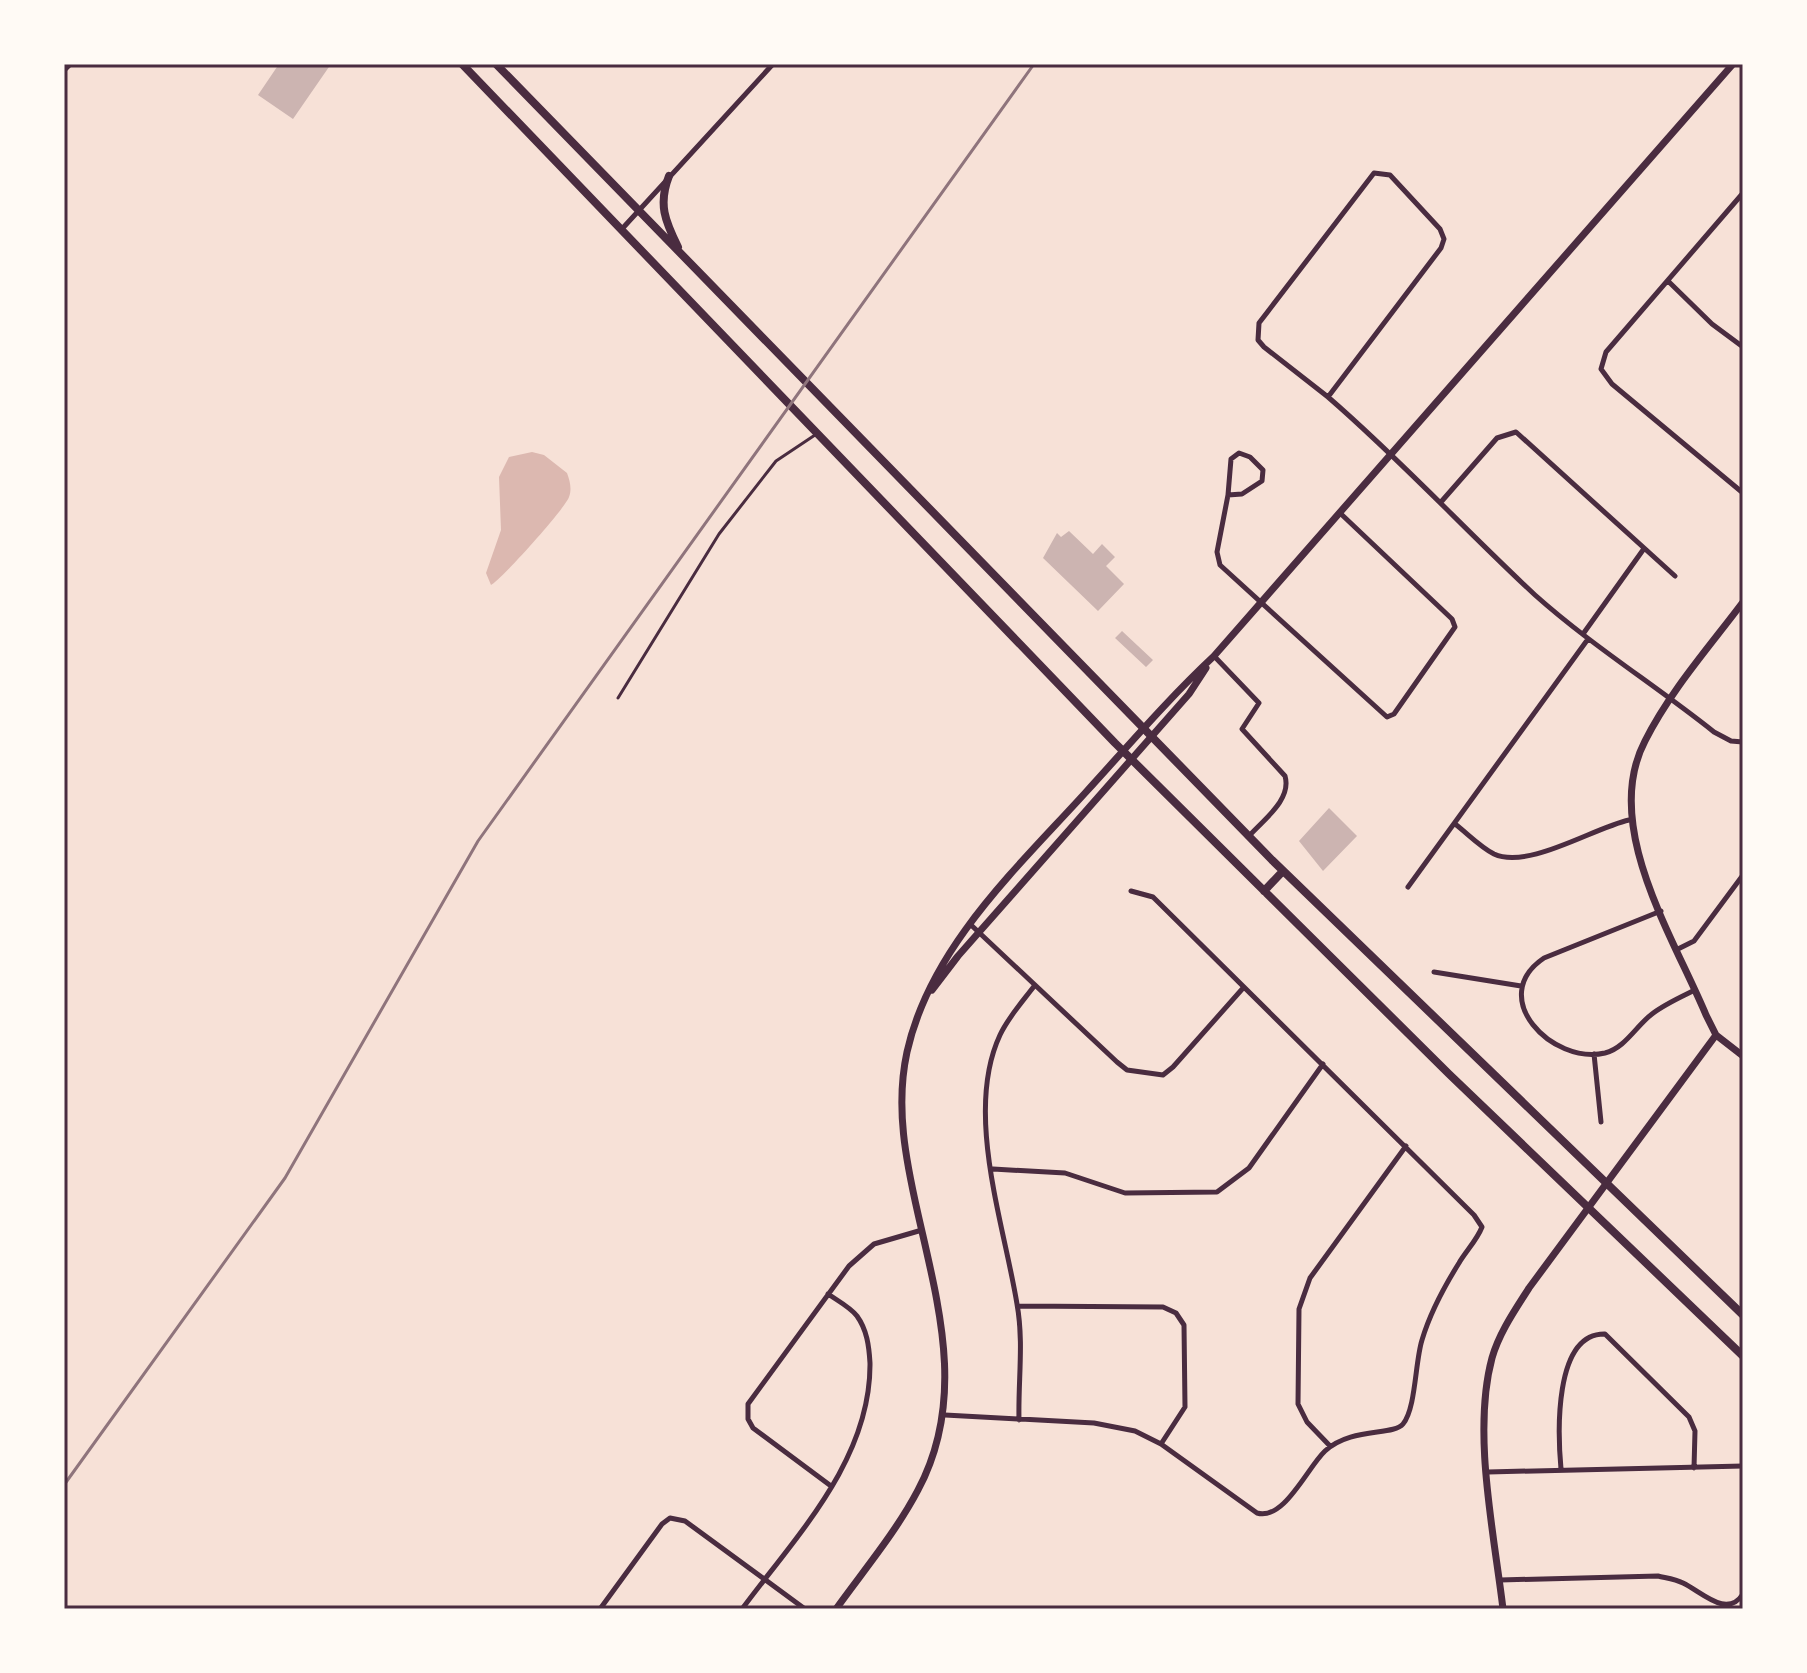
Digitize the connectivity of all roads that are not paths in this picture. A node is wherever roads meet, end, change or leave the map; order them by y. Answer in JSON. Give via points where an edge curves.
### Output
{"nodes":[{"id":1,"x":69,"y":64,"type":"edge"},
{"id":2,"x":462,"y":64,"type":"edge"},
{"id":3,"x":496,"y":64,"type":"edge"},
{"id":4,"x":773,"y":64,"type":"edge"},
{"id":5,"x":1733,"y":64,"type":"edge"},
{"id":6,"x":64,"y":69,"type":"edge"},
{"id":7,"x":669,"y":176,"type":"junction"},
{"id":8,"x":1743,"y":193,"type":"edge"},
{"id":9,"x":637,"y":208,"type":"junction"},
{"id":10,"x":621,"y":230,"type":"junction"},
{"id":11,"x":681,"y":255,"type":"junction"},
{"id":12,"x":1668,"y":281,"type":"junction"},
{"id":13,"x":1743,"y":347,"type":"edge"},
{"id":14,"x":1328,"y":397,"type":"junction"},
{"id":15,"x":817,"y":434,"type":"junction"},
{"id":16,"x":1392,"y":453,"type":"junction"},
{"id":17,"x":1743,"y":493,"type":"edge"},
{"id":18,"x":1228,"y":495,"type":"junction"},
{"id":19,"x":1441,"y":502,"type":"junction"},
{"id":20,"x":1339,"y":512,"type":"junction"},
{"id":21,"x":1643,"y":550,"type":"junction"},
{"id":22,"x":1675,"y":576,"type":"dead end"},
{"id":23,"x":1262,"y":600,"type":"junction"},
{"id":24,"x":1743,"y":602,"type":"edge"},
{"id":25,"x":1586,"y":636,"type":"junction"},
{"id":26,"x":1214,"y":656,"type":"junction"},
{"id":27,"x":618,"y":698,"type":"dead end"},
{"id":28,"x":1672,"y":698,"type":"junction"},
{"id":29,"x":1143,"y":730,"type":"junction"},
{"id":30,"x":1151,"y":738,"type":"junction"},
{"id":31,"x":1743,"y":742,"type":"edge"},
{"id":32,"x":1123,"y":751,"type":"junction"},
{"id":33,"x":1131,"y":759,"type":"junction"},
{"id":34,"x":1629,"y":820,"type":"junction"},
{"id":35,"x":1455,"y":824,"type":"junction"},
{"id":36,"x":1248,"y":836,"type":"junction"},
{"id":37,"x":1283,"y":871,"type":"junction"},
{"id":38,"x":1743,"y":875,"type":"edge"},
{"id":39,"x":1408,"y":887,"type":"dead end"},
{"id":40,"x":1131,"y":891,"type":"dead end"},
{"id":41,"x":1264,"y":891,"type":"junction"},
{"id":42,"x":1661,"y":911,"type":"junction"},
{"id":43,"x":970,"y":924,"type":"junction"},
{"id":44,"x":979,"y":932,"type":"junction"},
{"id":45,"x":1678,"y":949,"type":"junction"},
{"id":46,"x":1434,"y":972,"type":"dead end"},
{"id":47,"x":1035,"y":985,"type":"junction"},
{"id":48,"x":1521,"y":986,"type":"junction"},
{"id":49,"x":1244,"y":987,"type":"junction"},
{"id":50,"x":1695,"y":990,"type":"junction"},
{"id":51,"x":924,"y":1002,"type":"junction"},
{"id":52,"x":1716,"y":1035,"type":"junction"},
{"id":53,"x":1594,"y":1054,"type":"junction"},
{"id":54,"x":1743,"y":1056,"type":"edge"},
{"id":55,"x":1323,"y":1064,"type":"junction"},
{"id":56,"x":1601,"y":1122,"type":"dead end"},
{"id":57,"x":1406,"y":1146,"type":"junction"},
{"id":58,"x":993,"y":1169,"type":"junction"},
{"id":59,"x":1607,"y":1184,"type":"junction"},
{"id":60,"x":1589,"y":1209,"type":"junction"},
{"id":61,"x":922,"y":1230,"type":"junction"},
{"id":62,"x":828,"y":1294,"type":"junction"},
{"id":63,"x":1018,"y":1306,"type":"junction"},
{"id":64,"x":1743,"y":1315,"type":"edge"},
{"id":65,"x":1743,"y":1356,"type":"edge"},
{"id":66,"x":945,"y":1415,"type":"junction"},
{"id":67,"x":1019,"y":1420,"type":"junction"},
{"id":68,"x":1161,"y":1444,"type":"junction"},
{"id":69,"x":1330,"y":1446,"type":"junction"},
{"id":70,"x":1743,"y":1466,"type":"edge"},
{"id":71,"x":1694,"y":1468,"type":"junction"},
{"id":72,"x":1561,"y":1469,"type":"junction"},
{"id":73,"x":1488,"y":1472,"type":"junction"},
{"id":74,"x":831,"y":1486,"type":"junction"},
{"id":75,"x":764,"y":1579,"type":"junction"},
{"id":76,"x":1500,"y":1580,"type":"junction"},
{"id":77,"x":1743,"y":1594,"type":"edge"},
{"id":78,"x":600,"y":1609,"type":"edge"},
{"id":79,"x":742,"y":1609,"type":"edge"},
{"id":80,"x":805,"y":1609,"type":"edge"},
{"id":81,"x":836,"y":1609,"type":"edge"},
{"id":82,"x":1503,"y":1609,"type":"edge"}],
"edges":[{"from":1,"to":6,"type":"street"},
{"from":2,"to":10,"type":"main road"},
{"from":3,"to":9,"type":"main road"},
{"from":4,"to":7,"type":"street"},
{"from":5,"to":16,"type":"street"},
{"from":7,"to":9,"type":"street"},
{"from":7,"to":11,"type":"main road","via":[[662,193],[663,213]]},
{"from":8,"to":12,"type":"street"},
{"from":9,"to":10,"type":"street"},
{"from":9,"to":11,"type":"main road"},
{"from":10,"to":15,"type":"main road"},
{"from":11,"to":29,"type":"main road"},
{"from":12,"to":13,"type":"street"},
{"from":12,"to":17,"type":"street","via":[[1606,352],[1601,369],[1612,384]]},
{"from":14,"to":14,"type":"street","via":[[1444,239],[1382,172],[1366,179],[1259,323],[1258,340],[1264,347]]},
{"from":14,"to":16,"type":"street"},
{"from":15,"to":27,"type":"lane","via":[[776,461],[719,534]]},
{"from":15,"to":32,"type":"main road"},
{"from":16,"to":19,"type":"street"},
{"from":16,"to":20,"type":"street"},
{"from":18,"to":18,"type":"street","via":[[1242,494],[1262,481],[1263,470],[1250,457],[1239,453],[1231,459]]},
{"from":18,"to":23,"type":"street","via":[[1217,552],[1220,565]]},
{"from":19,"to":21,"type":"street","via":[[1497,438],[1516,432]]},
{"from":19,"to":25,"type":"street"},
{"from":20,"to":23,"type":"street"},
{"from":20,"to":23,"type":"street","via":[[1455,627],[1394,714],[1380,714]]},
{"from":21,"to":22,"type":"street"},
{"from":21,"to":25,"type":"street"},
{"from":23,"to":26,"type":"street"},
{"from":24,"to":28,"type":"street"},
{"from":25,"to":28,"type":"street"},
{"from":25,"to":35,"type":"street"},
{"from":26,"to":29,"type":"street"},
{"from":26,"to":30,"type":"street"},
{"from":26,"to":36,"type":"street","via":[[1259,703],[1242,729],[1287,784],[1286,794]]},
{"from":28,"to":31,"type":"street","via":[[1714,732]]},
{"from":28,"to":34,"type":"street","via":[[1638,757]]},
{"from":29,"to":30,"type":"main road"},
{"from":29,"to":32,"type":"street"},
{"from":30,"to":33,"type":"street"},
{"from":30,"to":36,"type":"main road"},
{"from":32,"to":33,"type":"main road"},
{"from":32,"to":43,"type":"street"},
{"from":33,"to":41,"type":"main road"},
{"from":33,"to":44,"type":"street"},
{"from":34,"to":35,"type":"street","via":[[1515,859],[1494,854]]},
{"from":34,"to":42,"type":"street"},
{"from":35,"to":39,"type":"street"},
{"from":36,"to":37,"type":"main road"},
{"from":37,"to":41,"type":"main road"},
{"from":37,"to":59,"type":"main road"},
{"from":38,"to":45,"type":"street","via":[[1694,941]]},
{"from":40,"to":49,"type":"street","via":[[1153,897]]},
{"from":41,"to":60,"type":"main road"},
{"from":42,"to":45,"type":"street"},
{"from":42,"to":48,"type":"street","via":[[1544,958],[1531,966]]},
{"from":43,"to":44,"type":"street"},
{"from":43,"to":51,"type":"street","via":[[942,962]]},
{"from":44,"to":47,"type":"street"},
{"from":44,"to":51,"type":"street"},
{"from":45,"to":50,"type":"street"},
{"from":46,"to":48,"type":"street"},
{"from":47,"to":49,"type":"street","via":[[1127,1070],[1152,1076],[1173,1067]]},
{"from":47,"to":58,"type":"street","via":[[1000,1033],[987,1073],[984,1108]]},
{"from":48,"to":53,"type":"street","via":[[1527,1016],[1545,1037],[1562,1049]]},
{"from":49,"to":55,"type":"street"},
{"from":50,"to":52,"type":"street"},
{"from":50,"to":53,"type":"street","via":[[1651,1015],[1614,1049]]},
{"from":51,"to":61,"type":"street","via":[[906,1053],[902,1101],[902,1136]]},
{"from":52,"to":54,"type":"street"},
{"from":52,"to":59,"type":"street"},
{"from":53,"to":56,"type":"street"},
{"from":55,"to":57,"type":"street"},
{"from":55,"to":58,"type":"street","via":[[1249,1168],[1217,1192],[1125,1193],[1065,1173]]},
{"from":57,"to":69,"type":"street","via":[[1310,1278],[1299,1309],[1298,1404]]},
{"from":57,"to":69,"type":"street","via":[[1482,1227],[1429,1322],[1402,1425],[1346,1436]]},
{"from":58,"to":63,"type":"street"},
{"from":59,"to":60,"type":"street"},
{"from":59,"to":64,"type":"main road"},
{"from":60,"to":65,"type":"main road"},
{"from":60,"to":73,"type":"street","via":[[1515,1310],[1493,1355],[1482,1420]]},
{"from":61,"to":62,"type":"street","via":[[866,1250]]},
{"from":61,"to":66,"type":"street","via":[[946,1352]]},
{"from":62,"to":74,"type":"street","via":[[863,1326],[870,1373],[858,1435]]},
{"from":62,"to":74,"type":"street","via":[[747,1412],[753,1428]]},
{"from":63,"to":67,"type":"street"},
{"from":63,"to":68,"type":"street","via":[[1163,1307],[1176,1313],[1184,1325],[1185,1407]]},
{"from":66,"to":67,"type":"street"},
{"from":66,"to":81,"type":"street","via":[[918,1491]]},
{"from":67,"to":68,"type":"street","via":[[1113,1426]]},
{"from":68,"to":69,"type":"street","via":[[1263,1515],[1280,1508]]},
{"from":70,"to":71,"type":"street"},
{"from":71,"to":72,"type":"street"},
{"from":71,"to":72,"type":"street","via":[[1695,1431],[1689,1417],[1605,1334],[1595,1334],[1584,1340],[1565,1373],[1556,1416]]},
{"from":72,"to":73,"type":"street"},
{"from":73,"to":76,"type":"street"},
{"from":74,"to":75,"type":"street"},
{"from":75,"to":78,"type":"street","via":[[685,1521],[670,1518]]},
{"from":75,"to":79,"type":"street"},
{"from":75,"to":80,"type":"street"},
{"from":76,"to":77,"type":"street","via":[[1658,1576],[1729,1606]]},
{"from":76,"to":82,"type":"street"}]}
